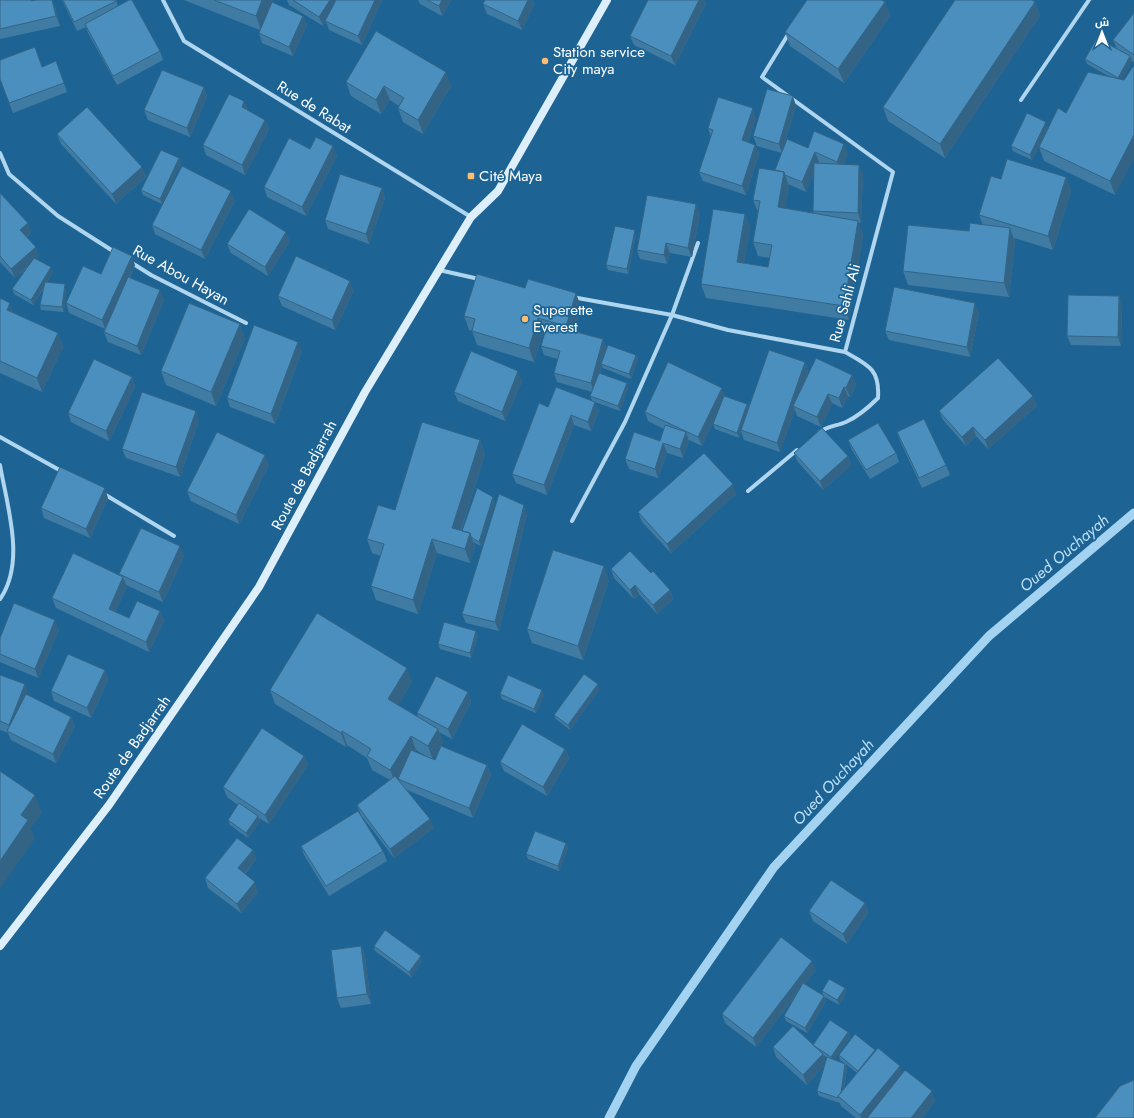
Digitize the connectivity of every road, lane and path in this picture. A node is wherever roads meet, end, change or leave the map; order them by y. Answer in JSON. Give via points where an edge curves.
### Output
{"nodes":[{"id":1,"x":164,"y":0,"type":"edge"},
{"id":2,"x":607,"y":0,"type":"edge"},
{"id":3,"x":1089,"y":0,"type":"edge"},
{"id":4,"x":794,"y":26,"type":"edge"},
{"id":5,"x":1021,"y":100,"type":"dead end"},
{"id":6,"x":0,"y":153,"type":"edge"},
{"id":7,"x":471,"y":217,"type":"junction"},
{"id":8,"x":698,"y":243,"type":"dead end"},
{"id":9,"x":117,"y":254,"type":"edge"},
{"id":10,"x":131,"y":262,"type":"edge"},
{"id":11,"x":438,"y":270,"type":"junction"},
{"id":12,"x":485,"y":280,"type":"edge"},
{"id":13,"x":571,"y":297,"type":"edge"},
{"id":14,"x":672,"y":315,"type":"junction"},
{"id":15,"x":246,"y":324,"type":"dead end"},
{"id":16,"x":845,"y":352,"type":"junction"},
{"id":17,"x":818,"y":433,"type":"edge"},
{"id":18,"x":0,"y":437,"type":"edge"},
{"id":19,"x":801,"y":448,"type":"edge"},
{"id":20,"x":0,"y":465,"type":"edge"},
{"id":21,"x":66,"y":473,"type":"edge"},
{"id":22,"x":98,"y":491,"type":"edge"},
{"id":23,"x":748,"y":491,"type":"dead end"},
{"id":24,"x":572,"y":522,"type":"dead end"},
{"id":25,"x":174,"y":536,"type":"dead end"},
{"id":26,"x":0,"y":599,"type":"edge"},
{"id":27,"x":0,"y":946,"type":"edge"}],
"edges":[{"from":1,"to":7,"type":"street","name":"Rue de Rabat","via":[[184,41]]},
{"from":2,"to":7,"type":"main road","name":"Route de Badjarrah","via":[[498,191]]},
{"from":3,"to":5,"type":"street"},
{"from":4,"to":16,"type":"street","name":"Rue Sahli Ali","via":[[762,77],[893,172]]},
{"from":6,"to":9,"type":"street","name":"Rue Abou Hayan","via":[[9,174],[58,216]]},
{"from":7,"to":11,"type":"main road","name":"Route de Badjarrah"},
{"from":8,"to":14,"type":"street"},
{"from":10,"to":15,"type":"street","name":"Rue Abou Hayan"},
{"from":11,"to":12,"type":"street"},
{"from":11,"to":27,"type":"main road","name":"Route de Badjarrah","via":[[365,392],[259,587],[109,805]]},
{"from":13,"to":14,"type":"street","name":"Rue Sahli Ali"},
{"from":14,"to":16,"type":"street","name":"Rue Sahli Ali","via":[[728,330]]},
{"from":14,"to":24,"type":"street","via":[[625,422]]},
{"from":16,"to":17,"type":"street","via":[[868,365],[874,373],[879,385],[878,398],[864,413],[824,428]]},
{"from":18,"to":21,"type":"street"},
{"from":19,"to":23,"type":"street"},
{"from":20,"to":26,"type":"street","via":[[13,547],[13,564]]},
{"from":22,"to":25,"type":"street"}]}
